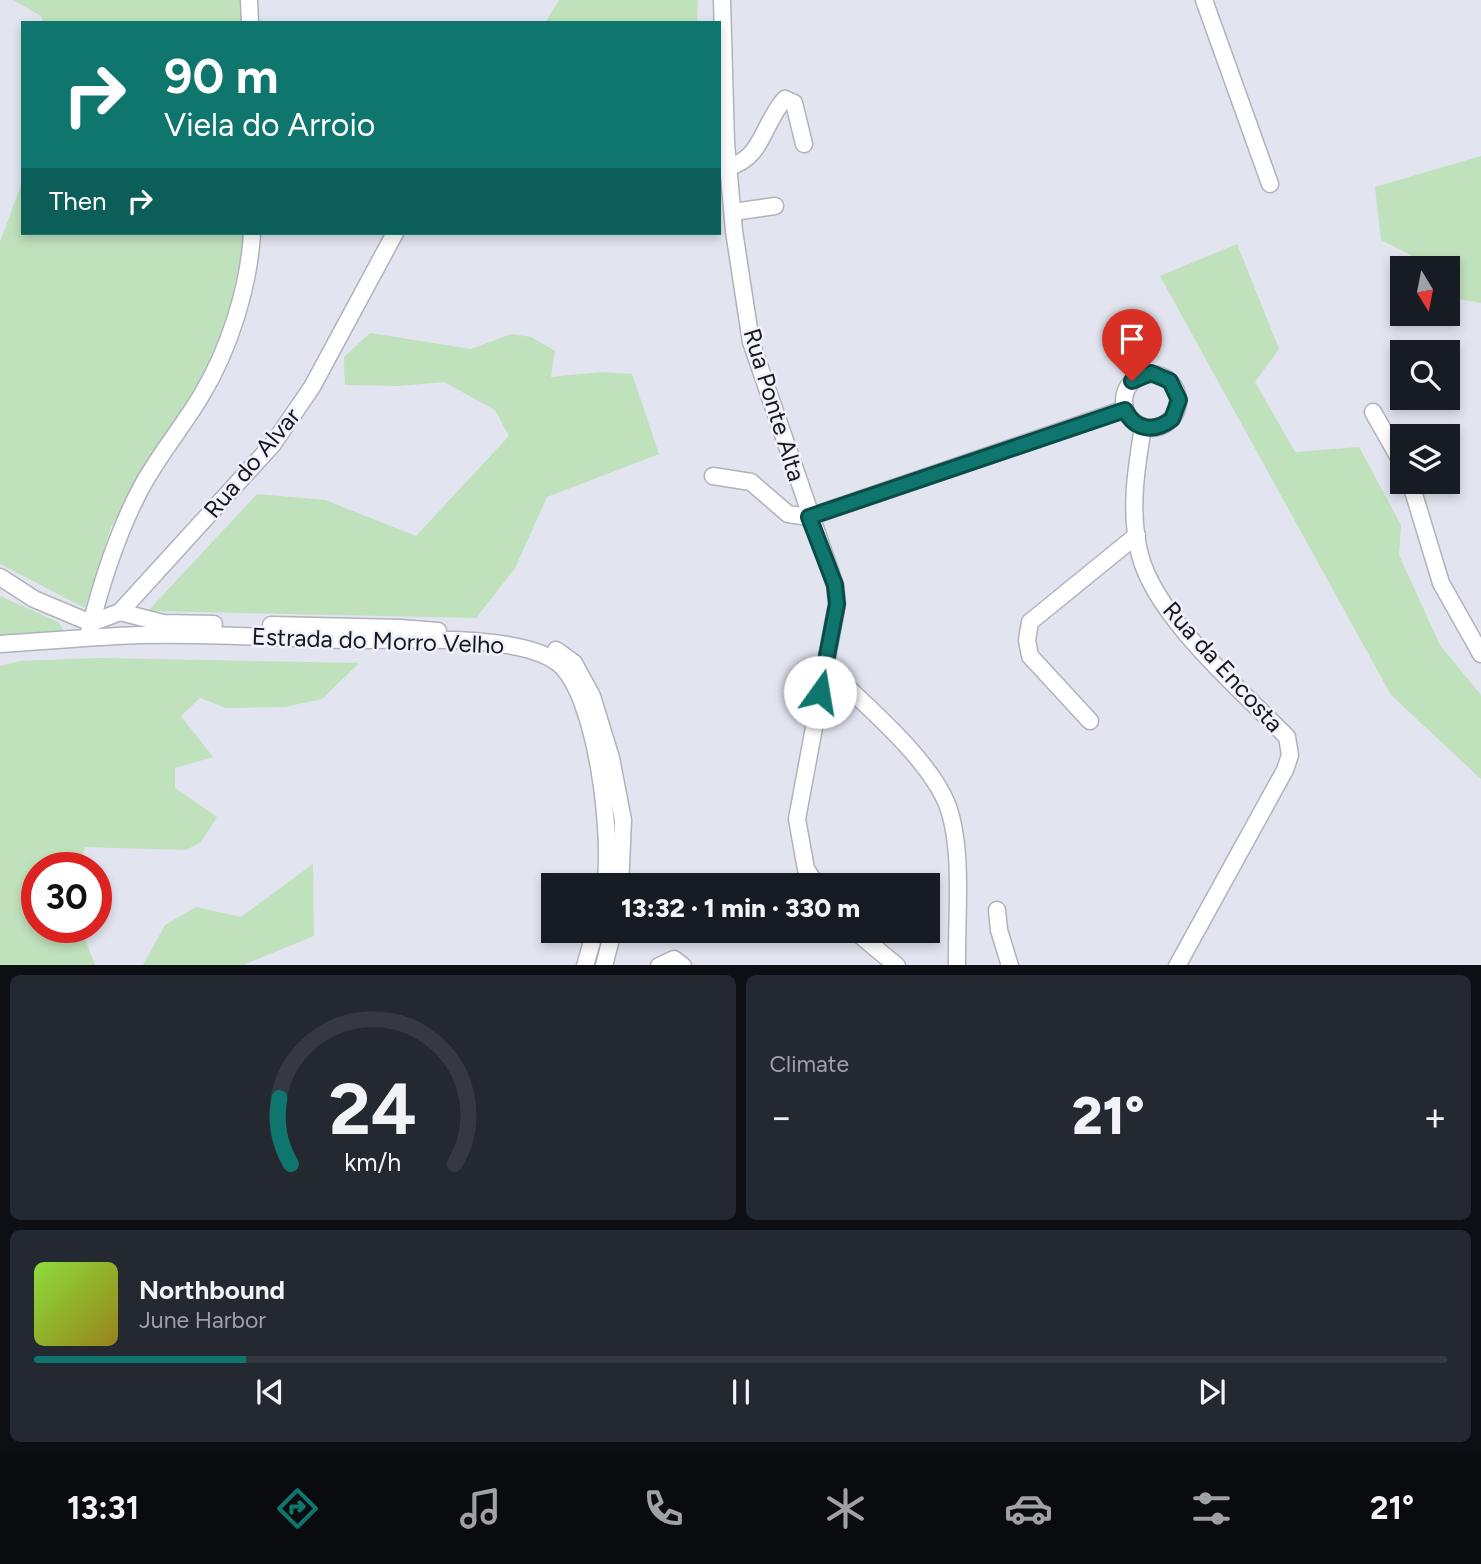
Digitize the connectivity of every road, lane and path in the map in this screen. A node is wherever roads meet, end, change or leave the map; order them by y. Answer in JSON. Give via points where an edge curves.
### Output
{"nodes":[{"id":1,"x":249,"y":0,"type":"edge"},
{"id":2,"x":722,"y":0,"type":"edge"},
{"id":3,"x":1203,"y":0,"type":"edge"},
{"id":4,"x":250,"y":21,"type":"edge"},
{"id":5,"x":723,"y":142,"type":"edge"},
{"id":6,"x":804,"y":144,"type":"dead end"},
{"id":7,"x":728,"y":167,"type":"junction"},
{"id":8,"x":1269,"y":184,"type":"dead end"},
{"id":9,"x":775,"y":206,"type":"dead end"},
{"id":10,"x":733,"y":212,"type":"junction"},
{"id":11,"x":251,"y":235,"type":"edge"},
{"id":12,"x":394,"y":235,"type":"edge"},
{"id":13,"x":1125,"y":410,"type":"junction"},
{"id":14,"x":1373,"y":412,"type":"dead end"},
{"id":15,"x":1143,"y":427,"type":"junction"},
{"id":16,"x":1390,"y":442,"type":"edge"},
{"id":17,"x":713,"y":476,"type":"dead end"},
{"id":18,"x":1414,"y":494,"type":"edge"},
{"id":19,"x":809,"y":517,"type":"junction"},
{"id":20,"x":1138,"y":535,"type":"junction"},
{"id":21,"x":0,"y":577,"type":"edge"},
{"id":22,"x":120,"y":612,"type":"junction"},
{"id":23,"x":91,"y":623,"type":"junction"},
{"id":24,"x":87,"y":639,"type":"junction"},
{"id":25,"x":0,"y":644,"type":"edge"},
{"id":26,"x":1481,"y":654,"type":"edge"},
{"id":27,"x":826,"y":667,"type":"junction"},
{"id":28,"x":1090,"y":721,"type":"dead end"},
{"id":29,"x":605,"y":873,"type":"edge"},
{"id":30,"x":621,"y":873,"type":"edge"},
{"id":31,"x":809,"y":873,"type":"edge"},
{"id":32,"x":997,"y":909,"type":"dead end"},
{"id":33,"x":591,"y":943,"type":"edge"},
{"id":34,"x":610,"y":943,"type":"edge"},
{"id":35,"x":870,"y":943,"type":"edge"},
{"id":36,"x":585,"y":965,"type":"edge"},
{"id":37,"x":604,"y":965,"type":"edge"},
{"id":38,"x":659,"y":965,"type":"edge"},
{"id":39,"x":683,"y":965,"type":"edge"},
{"id":40,"x":897,"y":965,"type":"edge"},
{"id":41,"x":957,"y":965,"type":"edge"},
{"id":42,"x":1010,"y":965,"type":"edge"},
{"id":43,"x":1177,"y":965,"type":"edge"}],
"edges":[{"from":1,"to":4,"type":"street"},
{"from":2,"to":5,"type":"street","name":"Rua Ponte Alta"},
{"from":3,"to":8,"type":"street"},
{"from":5,"to":7,"type":"street","name":"Rua Ponte Alta"},
{"from":6,"to":7,"type":"street","via":[[794,103],[785,99],[772,112],[757,149],[743,164]]},
{"from":7,"to":10,"type":"street","name":"Rua Ponte Alta"},
{"from":9,"to":10,"type":"street"},
{"from":10,"to":19,"type":"street","name":"Rua Ponte Alta","via":[[751,342]]},
{"from":11,"to":23,"type":"street","via":[[238,306],[218,364],[140,491]]},
{"from":12,"to":22,"type":"street","name":"Rua do Alvar","via":[[294,416]]},
{"from":13,"to":15,"type":"street"},
{"from":13,"to":15,"type":"street","via":[[1126,389],[1141,375],[1161,375],[1170,381],[1176,389],[1177,410],[1164,425]]},
{"from":13,"to":19,"type":"street"},
{"from":14,"to":16,"type":"street"},
{"from":15,"to":20,"type":"street","name":"Rua da Encosta","via":[[1135,477]]},
{"from":17,"to":19,"type":"street","via":[[751,482],[788,514]]},
{"from":18,"to":26,"type":"street","via":[[1441,583]]},
{"from":19,"to":27,"type":"street","name":"Rua Ponte Alta","via":[[835,585],[837,604]]},
{"from":20,"to":28,"type":"street","via":[[1030,622],[1030,656]]},
{"from":20,"to":43,"type":"street","name":"Rua da Encosta","via":[[1140,556],[1166,610],[1290,745],[1285,770]]},
{"from":21,"to":23,"type":"street","via":[[34,599]]},
{"from":22,"to":23,"type":"street","name":"Rua do Alvar"},
{"from":22,"to":30,"type":"street","via":[[163,624],[400,628],[535,642],[553,648],[574,663],[592,696],[611,758],[623,820]]},
{"from":23,"to":24,"type":"street"},
{"from":24,"to":25,"type":"street","name":"Estrada do Morro Velho"},
{"from":24,"to":29,"type":"street","name":"Estrada do Morro Velho","via":[[254,635],[462,641],[546,654],[561,664],[573,681],[588,718],[608,835]]},
{"from":27,"to":31,"type":"street","name":"Rua Ponte Alta","via":[[797,819]]},
{"from":27,"to":41,"type":"street","via":[[936,780],[948,807],[955,848]]},
{"from":32,"to":42,"type":"street"},
{"from":33,"to":36,"type":"street"},
{"from":34,"to":37,"type":"street"},
{"from":35,"to":40,"type":"street"},
{"from":38,"to":39,"type":"street","via":[[674,960]]}]}
